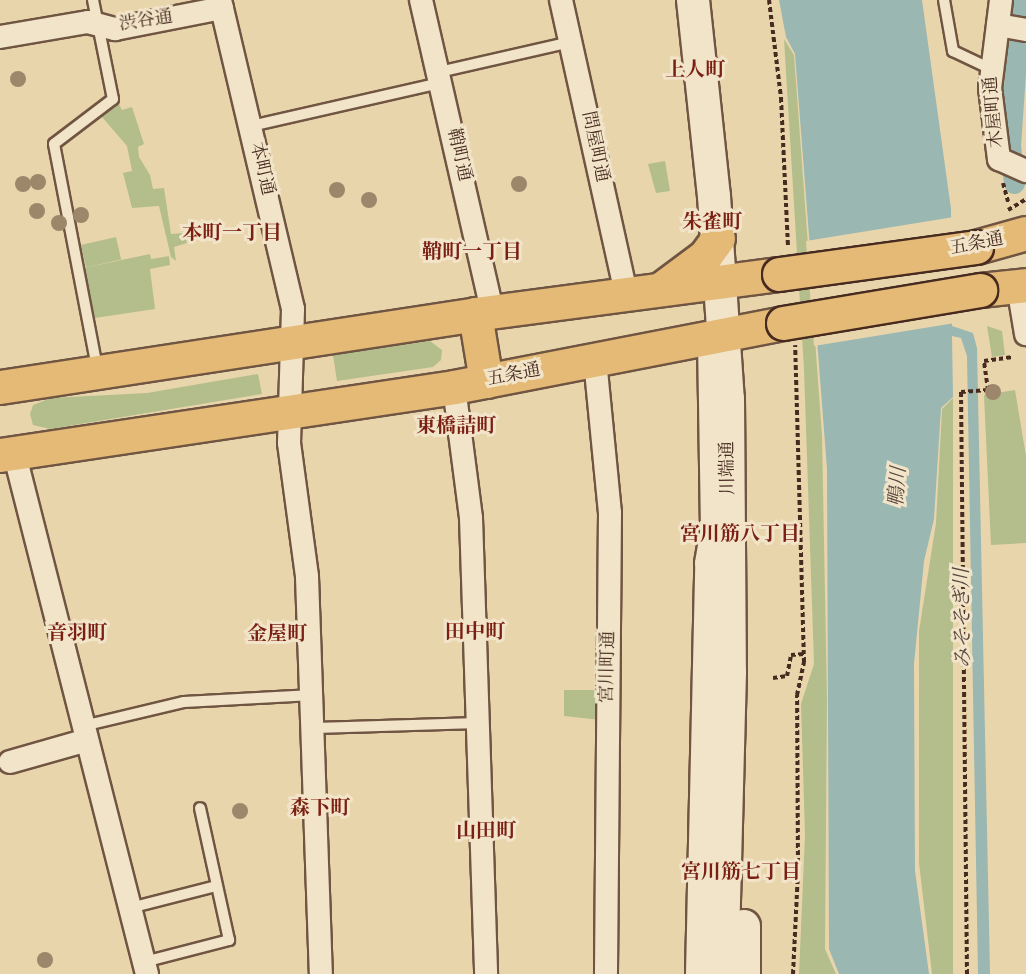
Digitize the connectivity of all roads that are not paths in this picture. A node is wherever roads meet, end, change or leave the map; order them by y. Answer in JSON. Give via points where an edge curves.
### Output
{"nodes":[{"id":1,"x":93,"y":0,"type":"edge"},
{"id":2,"x":421,"y":0,"type":"edge"},
{"id":3,"x":561,"y":0,"type":"edge"},
{"id":4,"x":693,"y":0,"type":"edge"},
{"id":5,"x":714,"y":0,"type":"edge"},
{"id":6,"x":944,"y":0,"type":"edge"},
{"id":7,"x":1002,"y":0,"type":"edge"},
{"id":8,"x":221,"y":4,"type":"edge"},
{"id":9,"x":98,"y":24,"type":"junction"},
{"id":10,"x":1014,"y":28,"type":"edge"},
{"id":11,"x":0,"y":37,"type":"edge"},
{"id":12,"x":571,"y":42,"type":"junction"},
{"id":13,"x":991,"y":69,"type":"junction"},
{"id":14,"x":441,"y":77,"type":"junction"},
{"id":15,"x":252,"y":126,"type":"junction"},
{"id":16,"x":1025,"y":170,"type":"edge"},
{"id":17,"x":1026,"y":233,"type":"edge"},
{"id":18,"x":718,"y":238,"type":"junction"},
{"id":19,"x":728,"y":284,"type":"junction"},
{"id":20,"x":1022,"y":285,"type":"edge"},
{"id":21,"x":673,"y":289,"type":"junction"},
{"id":22,"x":626,"y":294,"type":"junction"},
{"id":23,"x":484,"y":313,"type":"junction"},
{"id":24,"x":731,"y":328,"type":"junction"},
{"id":25,"x":1026,"y":334,"type":"edge"},
{"id":26,"x":292,"y":343,"type":"junction"},
{"id":27,"x":595,"y":360,"type":"junction"},
{"id":28,"x":98,"y":371,"type":"junction"},
{"id":29,"x":486,"y":381,"type":"junction"},
{"id":30,"x":0,"y":387,"type":"edge"},
{"id":31,"x":454,"y":387,"type":"junction"},
{"id":32,"x":291,"y":412,"type":"junction"},
{"id":33,"x":7,"y":454,"type":"edge"},
{"id":34,"x":313,"y":695,"type":"junction"},
{"id":35,"x":478,"y":723,"type":"junction"},
{"id":36,"x":315,"y":728,"type":"junction"},
{"id":37,"x":85,"y":733,"type":"junction"},
{"id":38,"x":5,"y":764,"type":"edge"},
{"id":39,"x":200,"y":808,"type":"dead end"},
{"id":40,"x":216,"y":886,"type":"junction"},
{"id":41,"x":130,"y":908,"type":"junction"},
{"id":42,"x":145,"y":968,"type":"edge"},
{"id":43,"x":321,"y":974,"type":"edge"},
{"id":44,"x":486,"y":974,"type":"edge"},
{"id":45,"x":606,"y":974,"type":"edge"},
{"id":46,"x":697,"y":974,"type":"edge"},
{"id":47,"x":722,"y":974,"type":"edge"},
{"id":48,"x":744,"y":974,"type":"edge"}],
"edges":[{"from":1,"to":9,"type":"lane"},
{"from":2,"to":14,"type":"street","name":"鞘町通"},
{"from":3,"to":12,"type":"street","name":"問屋町通"},
{"from":4,"to":18,"type":"street"},
{"from":5,"to":19,"type":"street"},
{"from":6,"to":13,"type":"lane","via":[[953,51]]},
{"from":7,"to":10,"type":"street","name":"木屋町通"},
{"from":8,"to":9,"type":"street","name":"渋谷通","via":[[115,28]]},
{"from":8,"to":15,"type":"street","name":"本町通"},
{"from":9,"to":11,"type":"street","name":"渋谷通","via":[[87,22]]},
{"from":9,"to":28,"type":"lane","via":[[113,99],[54,144]]},
{"from":10,"to":13,"type":"street","name":"木屋町通"},
{"from":12,"to":14,"type":"lane"},
{"from":12,"to":22,"type":"street","name":"問屋町通"},
{"from":13,"to":16,"type":"street","name":"木屋町通","via":[[1003,178]]},
{"from":14,"to":15,"type":"lane"},
{"from":14,"to":23,"type":"street","name":"鞘町通"},
{"from":15,"to":26,"type":"street","name":"本町通","via":[[292,309]]},
{"from":17,"to":19,"type":"highway","name":"五条通","bridge":true,"via":[[976,247],[784,265]]},
{"from":18,"to":19,"type":"street"},
{"from":18,"to":21,"type":"highway"},
{"from":19,"to":21,"type":"highway","name":"五条通"},
{"from":19,"to":24,"type":"highway","via":[[737,297]]},
{"from":20,"to":24,"type":"highway","name":"五条通","bridge":true,"via":[[789,329]]},
{"from":20,"to":25,"type":"street"},
{"from":21,"to":22,"type":"highway","name":"五条通"},
{"from":22,"to":23,"type":"highway","name":"五条通"},
{"from":23,"to":26,"type":"highway","name":"五条通"},
{"from":23,"to":29,"type":"highway"},
{"from":24,"to":27,"type":"highway","name":"五条通"},
{"from":24,"to":46,"type":"street","via":[[706,563]]},
{"from":24,"to":47,"type":"street","name":"川端通","via":[[730,672]]},
{"from":24,"to":48,"type":"street","name":"川端通"},
{"from":26,"to":28,"type":"highway","name":"五条通"},
{"from":26,"to":32,"type":"street","name":"本町通"},
{"from":27,"to":29,"type":"highway","name":"五条通"},
{"from":27,"to":45,"type":"street","name":"宮川町通","via":[[610,513]]},
{"from":28,"to":30,"type":"highway","name":"五条通"},
{"from":29,"to":31,"type":"highway","name":"五条通"},
{"from":31,"to":32,"type":"highway","name":"五条通"},
{"from":31,"to":35,"type":"street","via":[[471,518]]},
{"from":32,"to":33,"type":"highway","name":"五条通"},
{"from":32,"to":34,"type":"street","name":"本町通","via":[[289,443],[307,578]]},
{"from":33,"to":37,"type":"street"},
{"from":34,"to":36,"type":"street","name":"本町通"},
{"from":34,"to":37,"type":"lane","via":[[184,702]]},
{"from":35,"to":36,"type":"lane"},
{"from":35,"to":44,"type":"street"},
{"from":36,"to":43,"type":"street","name":"本町通"},
{"from":37,"to":38,"type":"street"},
{"from":37,"to":41,"type":"street"},
{"from":39,"to":40,"type":"lane"},
{"from":40,"to":41,"type":"lane"},
{"from":40,"to":42,"type":"lane","via":[[229,940]]},
{"from":41,"to":42,"type":"street"}]}
